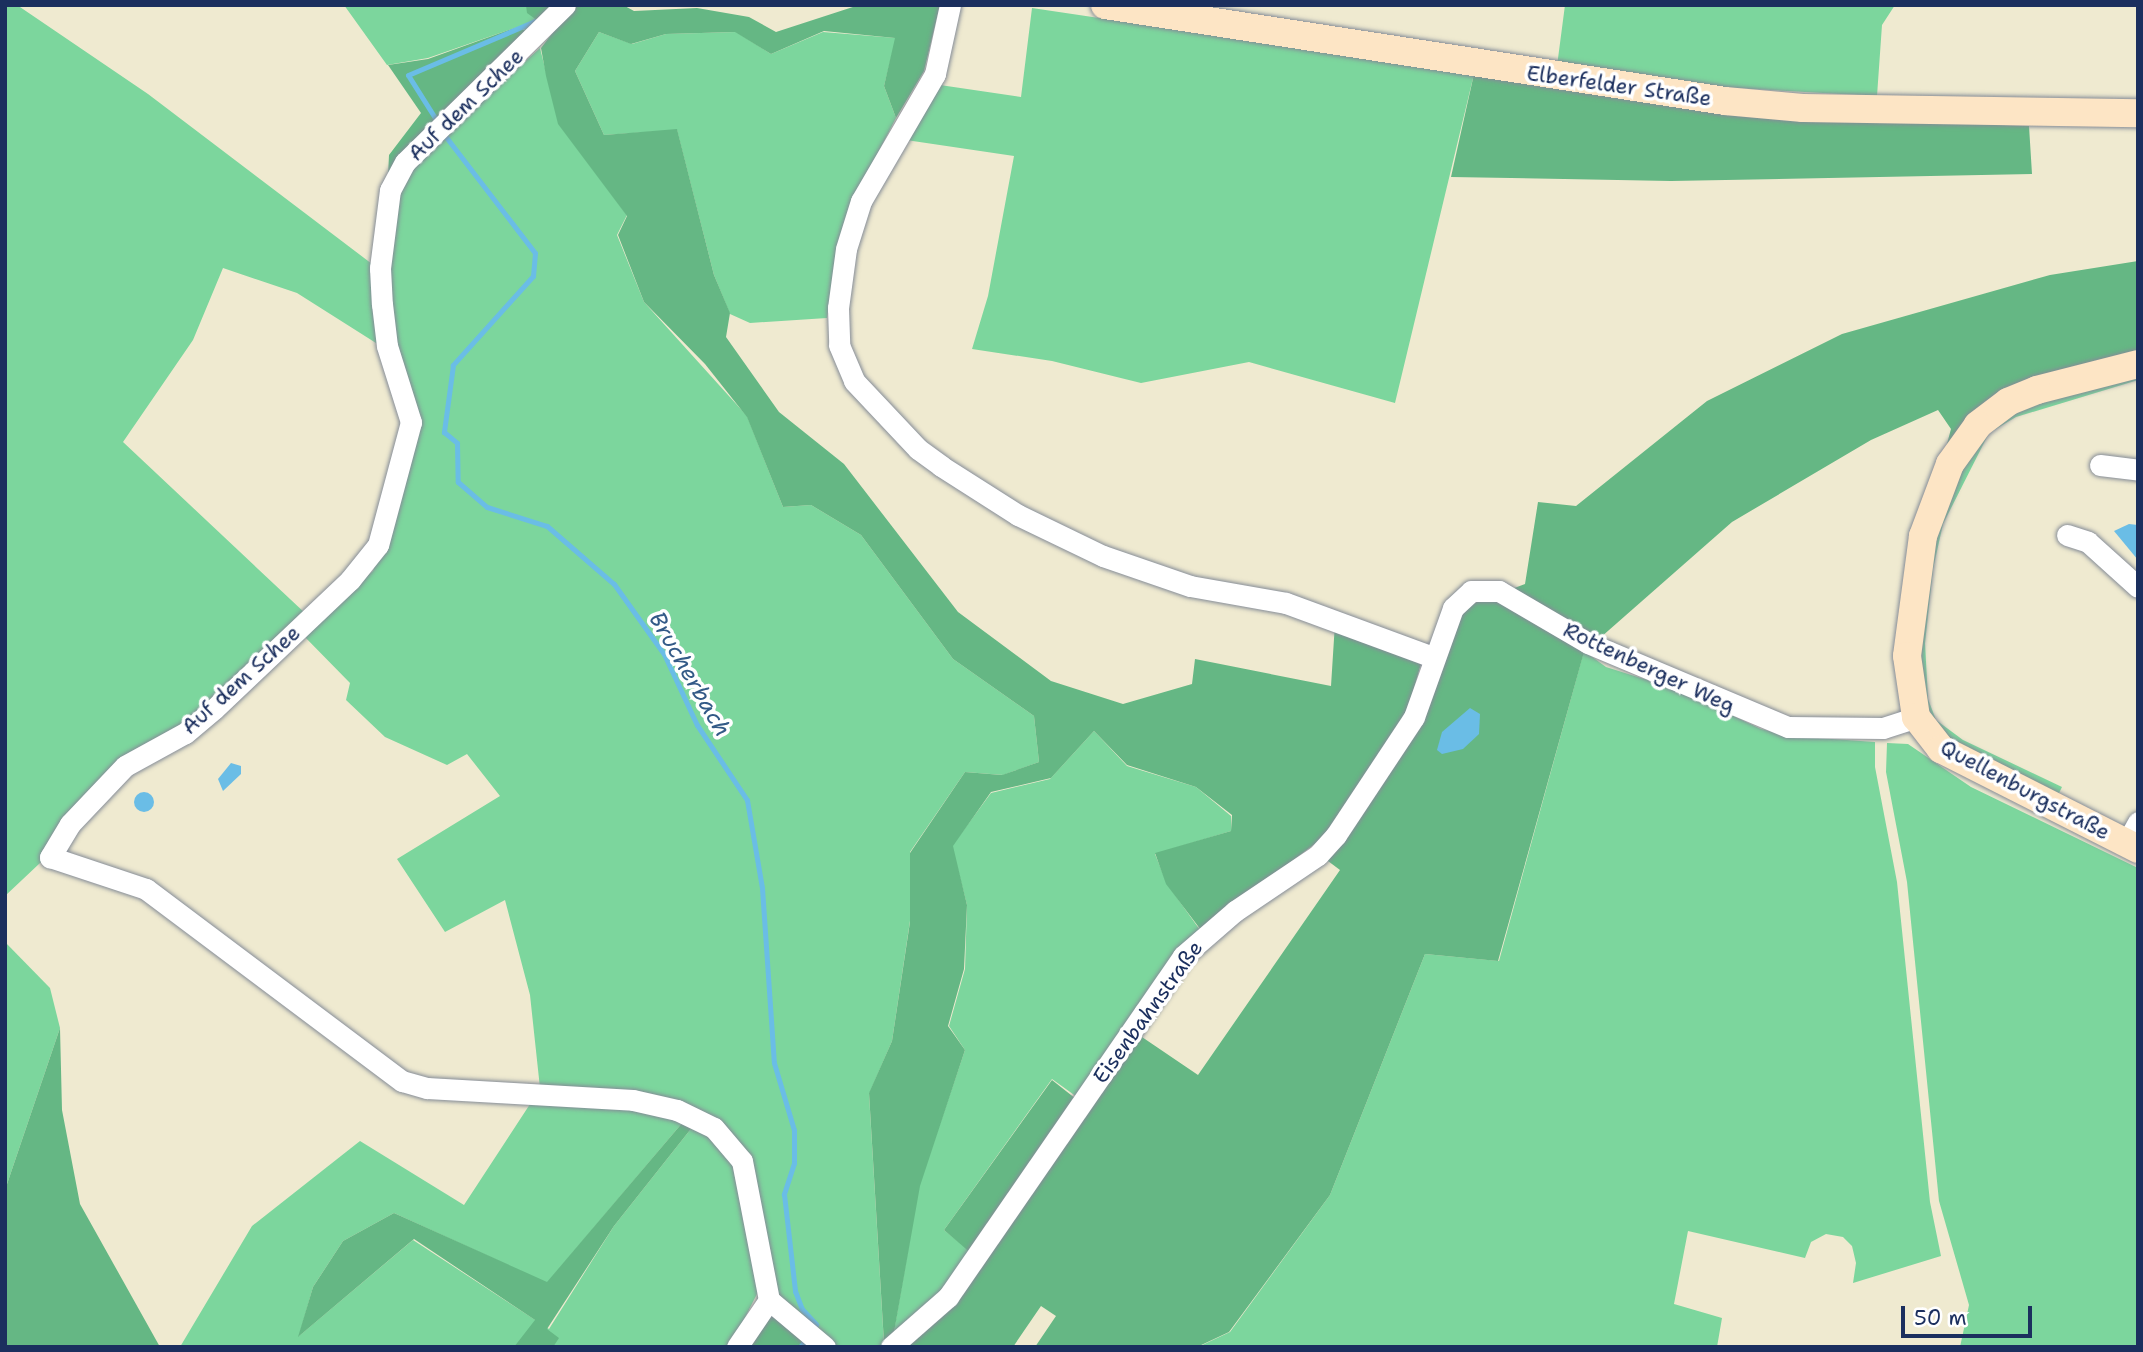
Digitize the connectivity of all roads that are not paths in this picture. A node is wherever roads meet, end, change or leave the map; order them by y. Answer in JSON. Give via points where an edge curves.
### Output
{"nodes":[{"id":1,"x":565,"y":5,"type":"edge"},
{"id":2,"x":950,"y":5,"type":"edge"},
{"id":3,"x":1104,"y":5,"type":"edge"},
{"id":4,"x":2138,"y":113,"type":"edge"},
{"id":5,"x":2138,"y":364,"type":"edge"},
{"id":6,"x":2100,"y":465,"type":"dead end"},
{"id":7,"x":2138,"y":470,"type":"edge"},
{"id":8,"x":2067,"y":534,"type":"dead end"},
{"id":9,"x":2138,"y":587,"type":"edge"},
{"id":10,"x":1433,"y":657,"type":"junction"},
{"id":11,"x":1913,"y":706,"type":"junction"},
{"id":12,"x":2134,"y":838,"type":"edge"},
{"id":13,"x":769,"y":1300,"type":"junction"},
{"id":14,"x":737,"y":1347,"type":"edge"},
{"id":15,"x":825,"y":1347,"type":"edge"},
{"id":16,"x":891,"y":1347,"type":"edge"}],
"edges":[{"from":1,"to":13,"type":"street","name":"Auf dem Schee","via":[[405,162],[390,190],[380,268],[382,304],[387,346],[411,422],[378,545],[350,580],[214,709],[185,733],[125,766],[70,824],[50,858],[146,889],[402,1081],[427,1088],[634,1100],[677,1110],[714,1128],[742,1161]]},
{"from":2,"to":10,"type":"street","via":[[935,74],[862,201],[846,249],[838,308],[839,345],[854,381],[918,449],[1018,515],[1079,544],[1190,586],[1286,603]]},
{"from":3,"to":4,"type":"main road","name":"Elberfelder Straße","via":[[1725,102],[1802,108]]},
{"from":5,"to":11,"type":"main road","via":[[2056,383],[2008,402],[1978,425],[1961,446],[1941,484],[1923,536],[1910,617]]},
{"from":6,"to":7,"type":"street"},
{"from":8,"to":9,"type":"street","via":[[2088,542]]},
{"from":10,"to":11,"type":"street","name":"Rottenberger Weg","via":[[1461,598],[1471,591],[1499,591],[1588,643],[1788,727],[1883,728]]},
{"from":10,"to":16,"type":"street","name":"Eisenbahnstraße","via":[[1414,717],[1336,835],[1318,855],[1235,911],[1183,956],[948,1297]]},
{"from":11,"to":12,"type":"main road","name":"Quellenburgstraße","via":[[1934,743],[1963,763]]},
{"from":13,"to":14,"type":"street"},
{"from":13,"to":15,"type":"street"}]}
